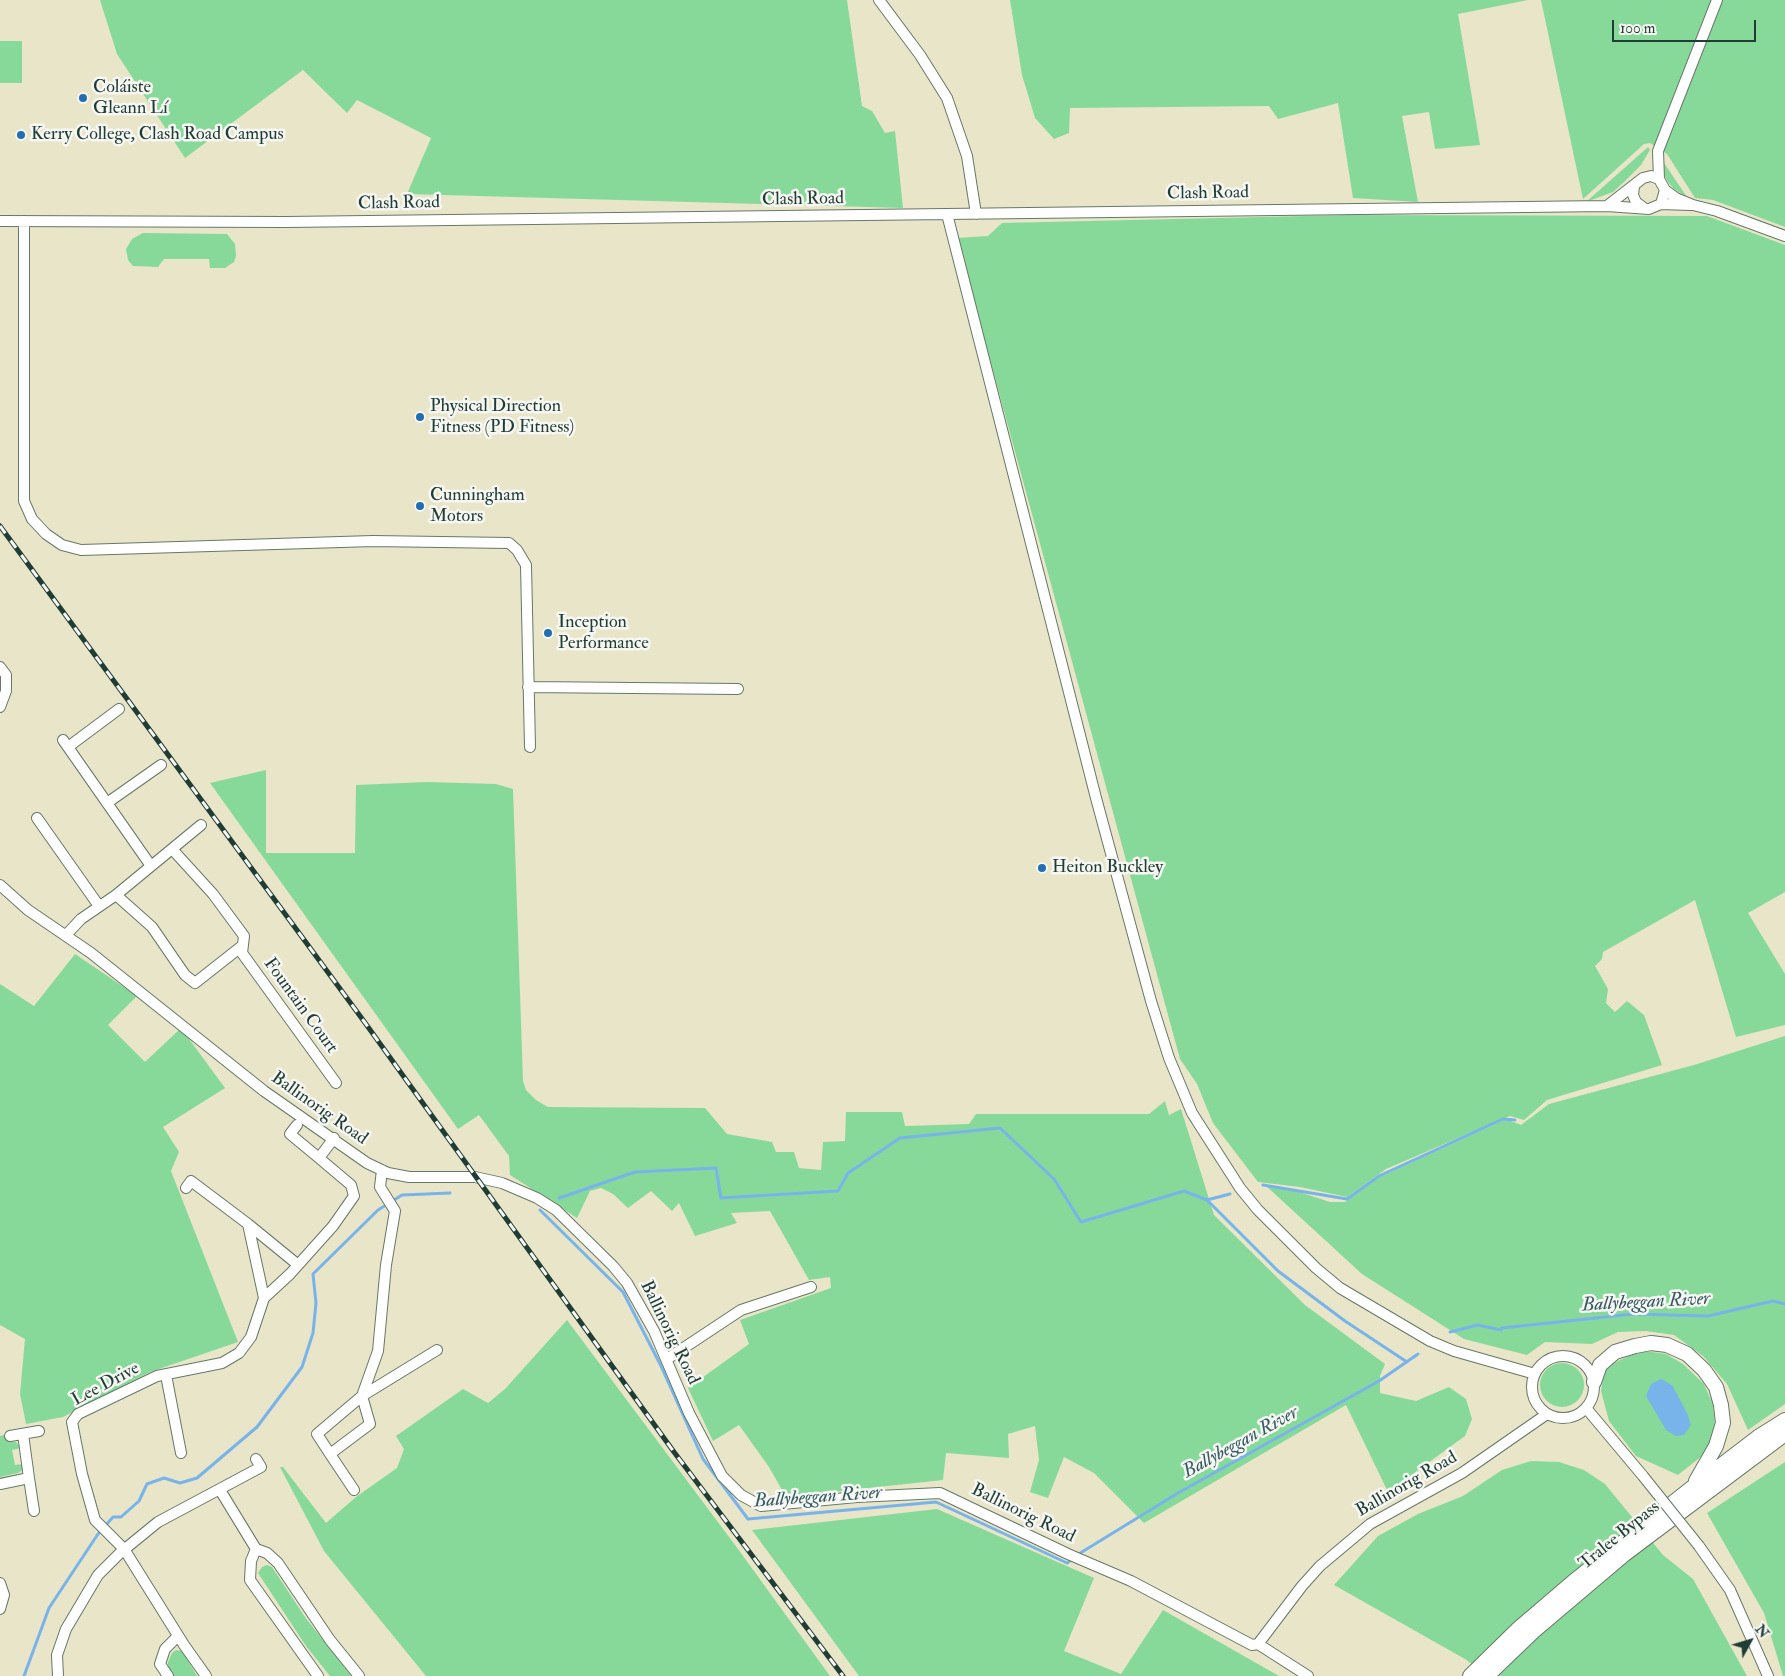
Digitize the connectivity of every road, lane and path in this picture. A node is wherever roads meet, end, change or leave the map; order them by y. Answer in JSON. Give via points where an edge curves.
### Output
{"nodes":[{"id":1,"x":878,"y":0,"type":"edge"},
{"id":2,"x":1717,"y":0,"type":"edge"},
{"id":3,"x":1656,"y":155,"type":"junction"},
{"id":4,"x":1642,"y":178,"type":"junction"},
{"id":5,"x":1659,"y":179,"type":"junction"},
{"id":6,"x":1634,"y":186,"type":"junction"},
{"id":7,"x":1665,"y":190,"type":"junction"},
{"id":8,"x":1661,"y":204,"type":"junction"},
{"id":9,"x":1693,"y":205,"type":"junction"},
{"id":10,"x":1607,"y":206,"type":"junction"},
{"id":11,"x":1644,"y":208,"type":"junction"},
{"id":12,"x":947,"y":214,"type":"junction"},
{"id":13,"x":976,"y":214,"type":"junction"},
{"id":14,"x":0,"y":220,"type":"edge"},
{"id":15,"x":24,"y":221,"type":"junction"},
{"id":16,"x":1785,"y":236,"type":"edge"},
{"id":17,"x":0,"y":667,"type":"edge"},
{"id":18,"x":528,"y":686,"type":"junction"},
{"id":19,"x":738,"y":689,"type":"dead end"},
{"id":20,"x":0,"y":707,"type":"edge"},
{"id":21,"x":119,"y":709,"type":"dead end"},
{"id":22,"x":530,"y":747,"type":"dead end"},
{"id":23,"x":161,"y":765,"type":"dead end"},
{"id":24,"x":107,"y":803,"type":"junction"},
{"id":25,"x":37,"y":818,"type":"dead end"},
{"id":26,"x":202,"y":825,"type":"dead end"},
{"id":27,"x":172,"y":849,"type":"junction"},
{"id":28,"x":151,"y":866,"type":"junction"},
{"id":29,"x":0,"y":885,"type":"edge"},
{"id":30,"x":116,"y":895,"type":"junction"},
{"id":31,"x":99,"y":906,"type":"junction"},
{"id":32,"x":66,"y":936,"type":"junction"},
{"id":33,"x":242,"y":946,"type":"junction"},
{"id":34,"x":336,"y":1083,"type":"dead end"},
{"id":35,"x":297,"y":1126,"type":"dead end"},
{"id":36,"x":334,"y":1138,"type":"junction"},
{"id":37,"x":319,"y":1158,"type":"junction"},
{"id":38,"x":382,"y":1170,"type":"junction"},
{"id":39,"x":186,"y":1188,"type":"dead end"},
{"id":40,"x":248,"y":1224,"type":"junction"},
{"id":41,"x":297,"y":1264,"type":"junction"},
{"id":42,"x":811,"y":1287,"type":"dead end"},
{"id":43,"x":264,"y":1298,"type":"junction"},
{"id":44,"x":437,"y":1350,"type":"dead end"},
{"id":45,"x":667,"y":1359,"type":"junction"},
{"id":46,"x":1535,"y":1374,"type":"junction"},
{"id":47,"x":166,"y":1375,"type":"junction"},
{"id":48,"x":1594,"y":1382,"type":"junction"},
{"id":49,"x":362,"y":1396,"type":"junction"},
{"id":50,"x":1586,"y":1408,"type":"junction"},
{"id":51,"x":1548,"y":1414,"type":"junction"},
{"id":52,"x":1785,"y":1420,"type":"edge"},
{"id":53,"x":39,"y":1431,"type":"dead end"},
{"id":54,"x":22,"y":1434,"type":"junction"},
{"id":55,"x":1785,"y":1434,"type":"edge"},
{"id":56,"x":10,"y":1436,"type":"dead end"},
{"id":57,"x":181,"y":1453,"type":"dead end"},
{"id":58,"x":330,"y":1454,"type":"junction"},
{"id":59,"x":256,"y":1459,"type":"dead end"},
{"id":60,"x":29,"y":1478,"type":"junction"},
{"id":61,"x":0,"y":1484,"type":"edge"},
{"id":62,"x":1694,"y":1486,"type":"junction"},
{"id":63,"x":220,"y":1490,"type":"junction"},
{"id":64,"x":354,"y":1490,"type":"dead end"},
{"id":65,"x":34,"y":1511,"type":"dead end"},
{"id":66,"x":124,"y":1549,"type":"junction"},
{"id":67,"x":256,"y":1549,"type":"junction"},
{"id":68,"x":0,"y":1583,"type":"edge"},
{"id":69,"x":0,"y":1609,"type":"edge"},
{"id":70,"x":178,"y":1636,"type":"junction"},
{"id":71,"x":1258,"y":1644,"type":"junction"},
{"id":72,"x":58,"y":1676,"type":"edge"},
{"id":73,"x":168,"y":1676,"type":"edge"},
{"id":74,"x":206,"y":1676,"type":"edge"},
{"id":75,"x":318,"y":1676,"type":"edge"},
{"id":76,"x":360,"y":1676,"type":"edge"},
{"id":77,"x":1308,"y":1676,"type":"edge"},
{"id":78,"x":1470,"y":1676,"type":"edge"},
{"id":79,"x":1487,"y":1676,"type":"edge"},
{"id":80,"x":1768,"y":1676,"type":"edge"}],
"edges":[{"from":1,"to":13,"type":"street","via":[[920,55],[947,98],[967,156]]},
{"from":2,"to":3,"type":"street"},
{"from":3,"to":4,"type":"street"},
{"from":3,"to":5,"type":"street"},
{"from":4,"to":5,"type":"street","via":[[1651,176]]},
{"from":4,"to":6,"type":"street"},
{"from":5,"to":7,"type":"street"},
{"from":6,"to":10,"type":"street"},
{"from":6,"to":11,"type":"street","via":[[1636,202]]},
{"from":7,"to":8,"type":"street"},
{"from":7,"to":9,"type":"street"},
{"from":8,"to":9,"type":"street"},
{"from":8,"to":11,"type":"street"},
{"from":9,"to":16,"type":"street"},
{"from":10,"to":11,"type":"street","name":"Clash Road"},
{"from":10,"to":13,"type":"street","name":"Clash Road"},
{"from":12,"to":13,"type":"street","name":"Clash Road"},
{"from":12,"to":15,"type":"street","name":"Clash Road","via":[[277,222]]},
{"from":12,"to":46,"type":"street","via":[[1151,1001],[1169,1058],[1192,1113],[1240,1188],[1258,1210],[1309,1262],[1340,1288],[1430,1341],[1472,1357]]},
{"from":14,"to":15,"type":"street","name":"Clash Road"},
{"from":15,"to":18,"type":"street","via":[[24,501],[32,520],[46,534],[62,545],[81,550],[373,541],[509,543],[526,565]]},
{"from":17,"to":20,"type":"street","via":[[6,675],[6,691]]},
{"from":18,"to":19,"type":"street"},
{"from":18,"to":22,"type":"street"},
{"from":21,"to":24,"type":"street","via":[[65,743]]},
{"from":23,"to":24,"type":"street"},
{"from":24,"to":28,"type":"street"},
{"from":25,"to":31,"type":"street"},
{"from":26,"to":27,"type":"street"},
{"from":27,"to":28,"type":"street"},
{"from":27,"to":33,"type":"street","name":"Fountain Court","via":[[213,894],[244,936]]},
{"from":28,"to":30,"type":"street"},
{"from":29,"to":32,"type":"street","name":"Ballinorig Road","via":[[28,910]]},
{"from":30,"to":31,"type":"street"},
{"from":30,"to":33,"type":"street","via":[[152,927],[185,976],[194,983]]},
{"from":31,"to":32,"type":"street"},
{"from":32,"to":36,"type":"street","name":"Ballinorig Road","via":[[264,1091]]},
{"from":33,"to":34,"type":"street","name":"Fountain Court","via":[[242,953]]},
{"from":35,"to":37,"type":"street","name":"Lee Drive","via":[[290,1134]]},
{"from":36,"to":37,"type":"street"},
{"from":36,"to":38,"type":"street","name":"Ballinorig Road"},
{"from":37,"to":41,"type":"street","name":"Lee Drive","via":[[351,1185],[354,1196],[333,1226]]},
{"from":38,"to":45,"type":"street","name":"Ballinorig Road","via":[[409,1177],[475,1177],[502,1183],[542,1200],[567,1220],[627,1283]]},
{"from":38,"to":49,"type":"street","via":[[380,1187],[395,1212],[378,1351]]},
{"from":39,"to":40,"type":"street","via":[[191,1181]]},
{"from":40,"to":41,"type":"street"},
{"from":40,"to":43,"type":"street"},
{"from":41,"to":43,"type":"street","name":"Lee Drive"},
{"from":42,"to":45,"type":"street","via":[[741,1310]]},
{"from":43,"to":47,"type":"street","name":"Lee Drive","via":[[251,1337],[239,1353],[222,1363]]},
{"from":44,"to":49,"type":"street"},
{"from":45,"to":71,"type":"street","name":"Ballinorig Road","via":[[689,1413],[722,1476],[740,1495],[761,1506],[940,1493],[1131,1581],[1252,1645]]},
{"from":46,"to":48,"type":"street","via":[[1548,1360],[1568,1356],[1585,1365]]},
{"from":46,"to":51,"type":"street","via":[[1536,1401]]},
{"from":47,"to":57,"type":"street","name":"Lee Drive"},
{"from":47,"to":66,"type":"street","name":"Lee Drive","via":[[157,1376],[78,1414],[72,1422],[95,1520]]},
{"from":48,"to":50,"type":"street","via":[[1594,1392]]},
{"from":48,"to":62,"type":"main road","via":[[1600,1365],[1615,1352],[1652,1344],[1667,1345],[1687,1354],[1704,1370],[1716,1387],[1723,1423],[1716,1446]]},
{"from":49,"to":58,"type":"street","via":[[370,1424]]},
{"from":49,"to":58,"type":"street","via":[[317,1434]]},
{"from":50,"to":51,"type":"street","via":[[1580,1414],[1564,1418]]},
{"from":50,"to":80,"type":"street","bridge":true,"via":[[1699,1546],[1730,1590]]},
{"from":51,"to":71,"type":"street","name":"Ballinorig Road","via":[[1462,1473],[1370,1524],[1320,1566]]},
{"from":52,"to":62,"type":"main road"},
{"from":53,"to":54,"type":"street"},
{"from":54,"to":56,"type":"street"},
{"from":54,"to":60,"type":"street"},
{"from":55,"to":79,"type":"main road","name":"Tralee Bypass","via":[[1626,1554],[1534,1631]]},
{"from":58,"to":64,"type":"street"},
{"from":59,"to":63,"type":"street","via":[[261,1467]]},
{"from":60,"to":61,"type":"street"},
{"from":60,"to":65,"type":"street"},
{"from":62,"to":78,"type":"main road","name":"Tralee Bypass","via":[[1560,1593]]},
{"from":63,"to":66,"type":"street","via":[[158,1522]]},
{"from":63,"to":67,"type":"street"},
{"from":66,"to":70,"type":"street"},
{"from":66,"to":72,"type":"street","via":[[98,1575],[66,1629],[57,1655]]},
{"from":67,"to":75,"type":"street","via":[[250,1561],[250,1580]]},
{"from":67,"to":76,"type":"street","via":[[278,1563],[330,1640]]},
{"from":68,"to":69,"type":"street","via":[[4,1595]]},
{"from":70,"to":73,"type":"street","via":[[165,1649],[160,1664]]},
{"from":70,"to":74,"type":"street"},
{"from":71,"to":77,"type":"street","name":"Ballinorig Road"}]}
